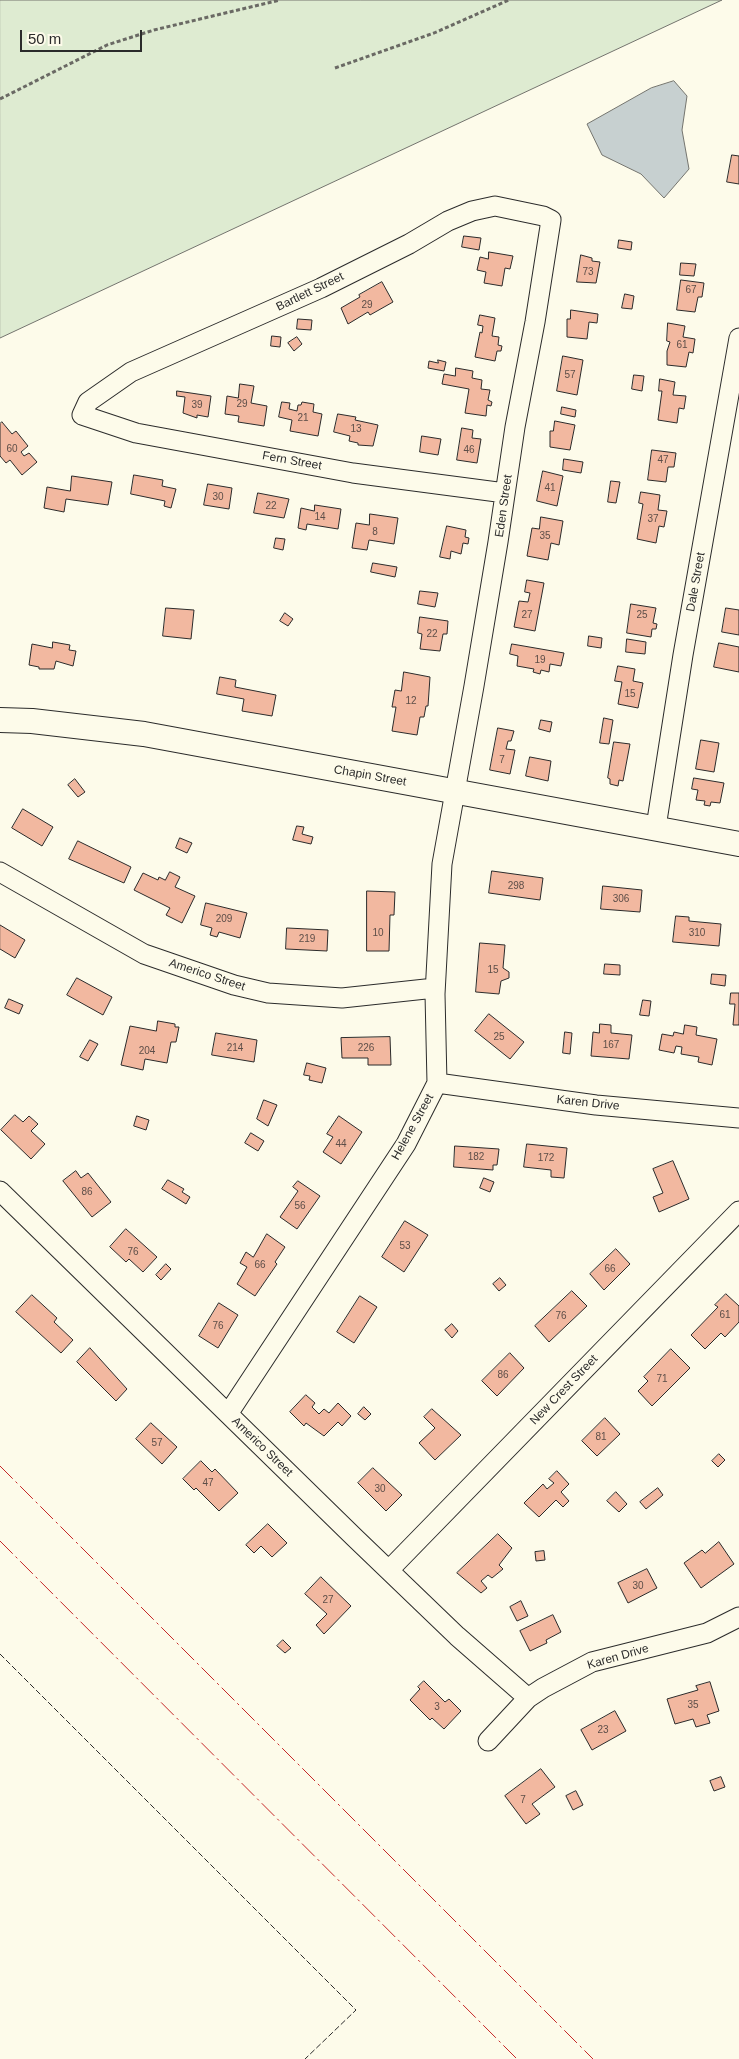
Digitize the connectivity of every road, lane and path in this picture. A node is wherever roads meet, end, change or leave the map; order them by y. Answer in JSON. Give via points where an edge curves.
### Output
{"nodes":[{"id":1,"x":280,"y":0,"type":"edge"},
{"id":2,"x":509,"y":0,"type":"edge"},
{"id":3,"x":334,"y":68,"type":"dead end"},
{"id":4,"x":0,"y":99,"type":"edge"},
{"id":5,"x":552,"y":220,"type":"joint"},
{"id":6,"x":739,"y":338,"type":"edge"},
{"id":7,"x":82,"y":415,"type":"joint"},
{"id":8,"x":506,"y":493,"type":"junction"},
{"id":9,"x":0,"y":720,"type":"edge"},
{"id":10,"x":455,"y":792,"type":"junction"},
{"id":11,"x":656,"y":827,"type":"junction"},
{"id":12,"x":739,"y":844,"type":"edge"},
{"id":13,"x":0,"y":872,"type":"edge"},
{"id":14,"x":435,"y":988,"type":"junction"},
{"id":15,"x":437,"y":1083,"type":"junction"},
{"id":16,"x":739,"y":1118,"type":"edge"},
{"id":17,"x":0,"y":1190,"type":"edge"},
{"id":18,"x":739,"y":1211,"type":"edge"},
{"id":19,"x":228,"y":1414,"type":"junction"},
{"id":20,"x":389,"y":1570,"type":"junction"},
{"id":21,"x":739,"y":1617,"type":"edge"},
{"id":22,"x":528,"y":1698,"type":"junction"},
{"id":23,"x":488,"y":1741,"type":"dead end"}],
"edges":[{"from":1,"to":4,"type":"path","via":[[154,30],[108,45]]},
{"from":2,"to":3,"type":"path","via":[[434,33]]},
{"from":5,"to":7,"type":"street","name":"Bartlett Street","via":[[495,206],[472,211],[321,288],[131,372],[88,402]]},
{"from":5,"to":8,"type":"street","name":"Eden Street"},
{"from":6,"to":11,"type":"street","name":"Dale Street","via":[[682,655]]},
{"from":7,"to":8,"type":"street","name":"Fern Street","via":[[136,433],[353,473]]},
{"from":8,"to":10,"type":"street","name":"Eden Street"},
{"from":9,"to":10,"type":"main road","name":"Chapin Street","via":[[144,734]]},
{"from":10,"to":11,"type":"main road","name":"Chapin Street"},
{"from":10,"to":14,"type":"street","name":"Helene Street","via":[[442,864]]},
{"from":11,"to":12,"type":"main road","name":"Chapin Street"},
{"from":13,"to":14,"type":"street","name":"Americo Street","via":[[144,954],[234,985],[268,993],[342,998]]},
{"from":14,"to":15,"type":"street","name":"Helene Street"},
{"from":15,"to":16,"type":"street","name":"Karen Drive","via":[[596,1105]]},
{"from":15,"to":19,"type":"street","name":"Helene Street","via":[[406,1144]]},
{"from":17,"to":19,"type":"street","name":"Americo Street"},
{"from":18,"to":20,"type":"street","name":"New Crest Street"},
{"from":19,"to":20,"type":"street","name":"Americo Street"},
{"from":20,"to":22,"type":"street","name":"Americo Street"},
{"from":21,"to":22,"type":"street","name":"Karen Drive","via":[[706,1633],[592,1662]]},
{"from":22,"to":23,"type":"street","name":"Karen Drive"}]}
